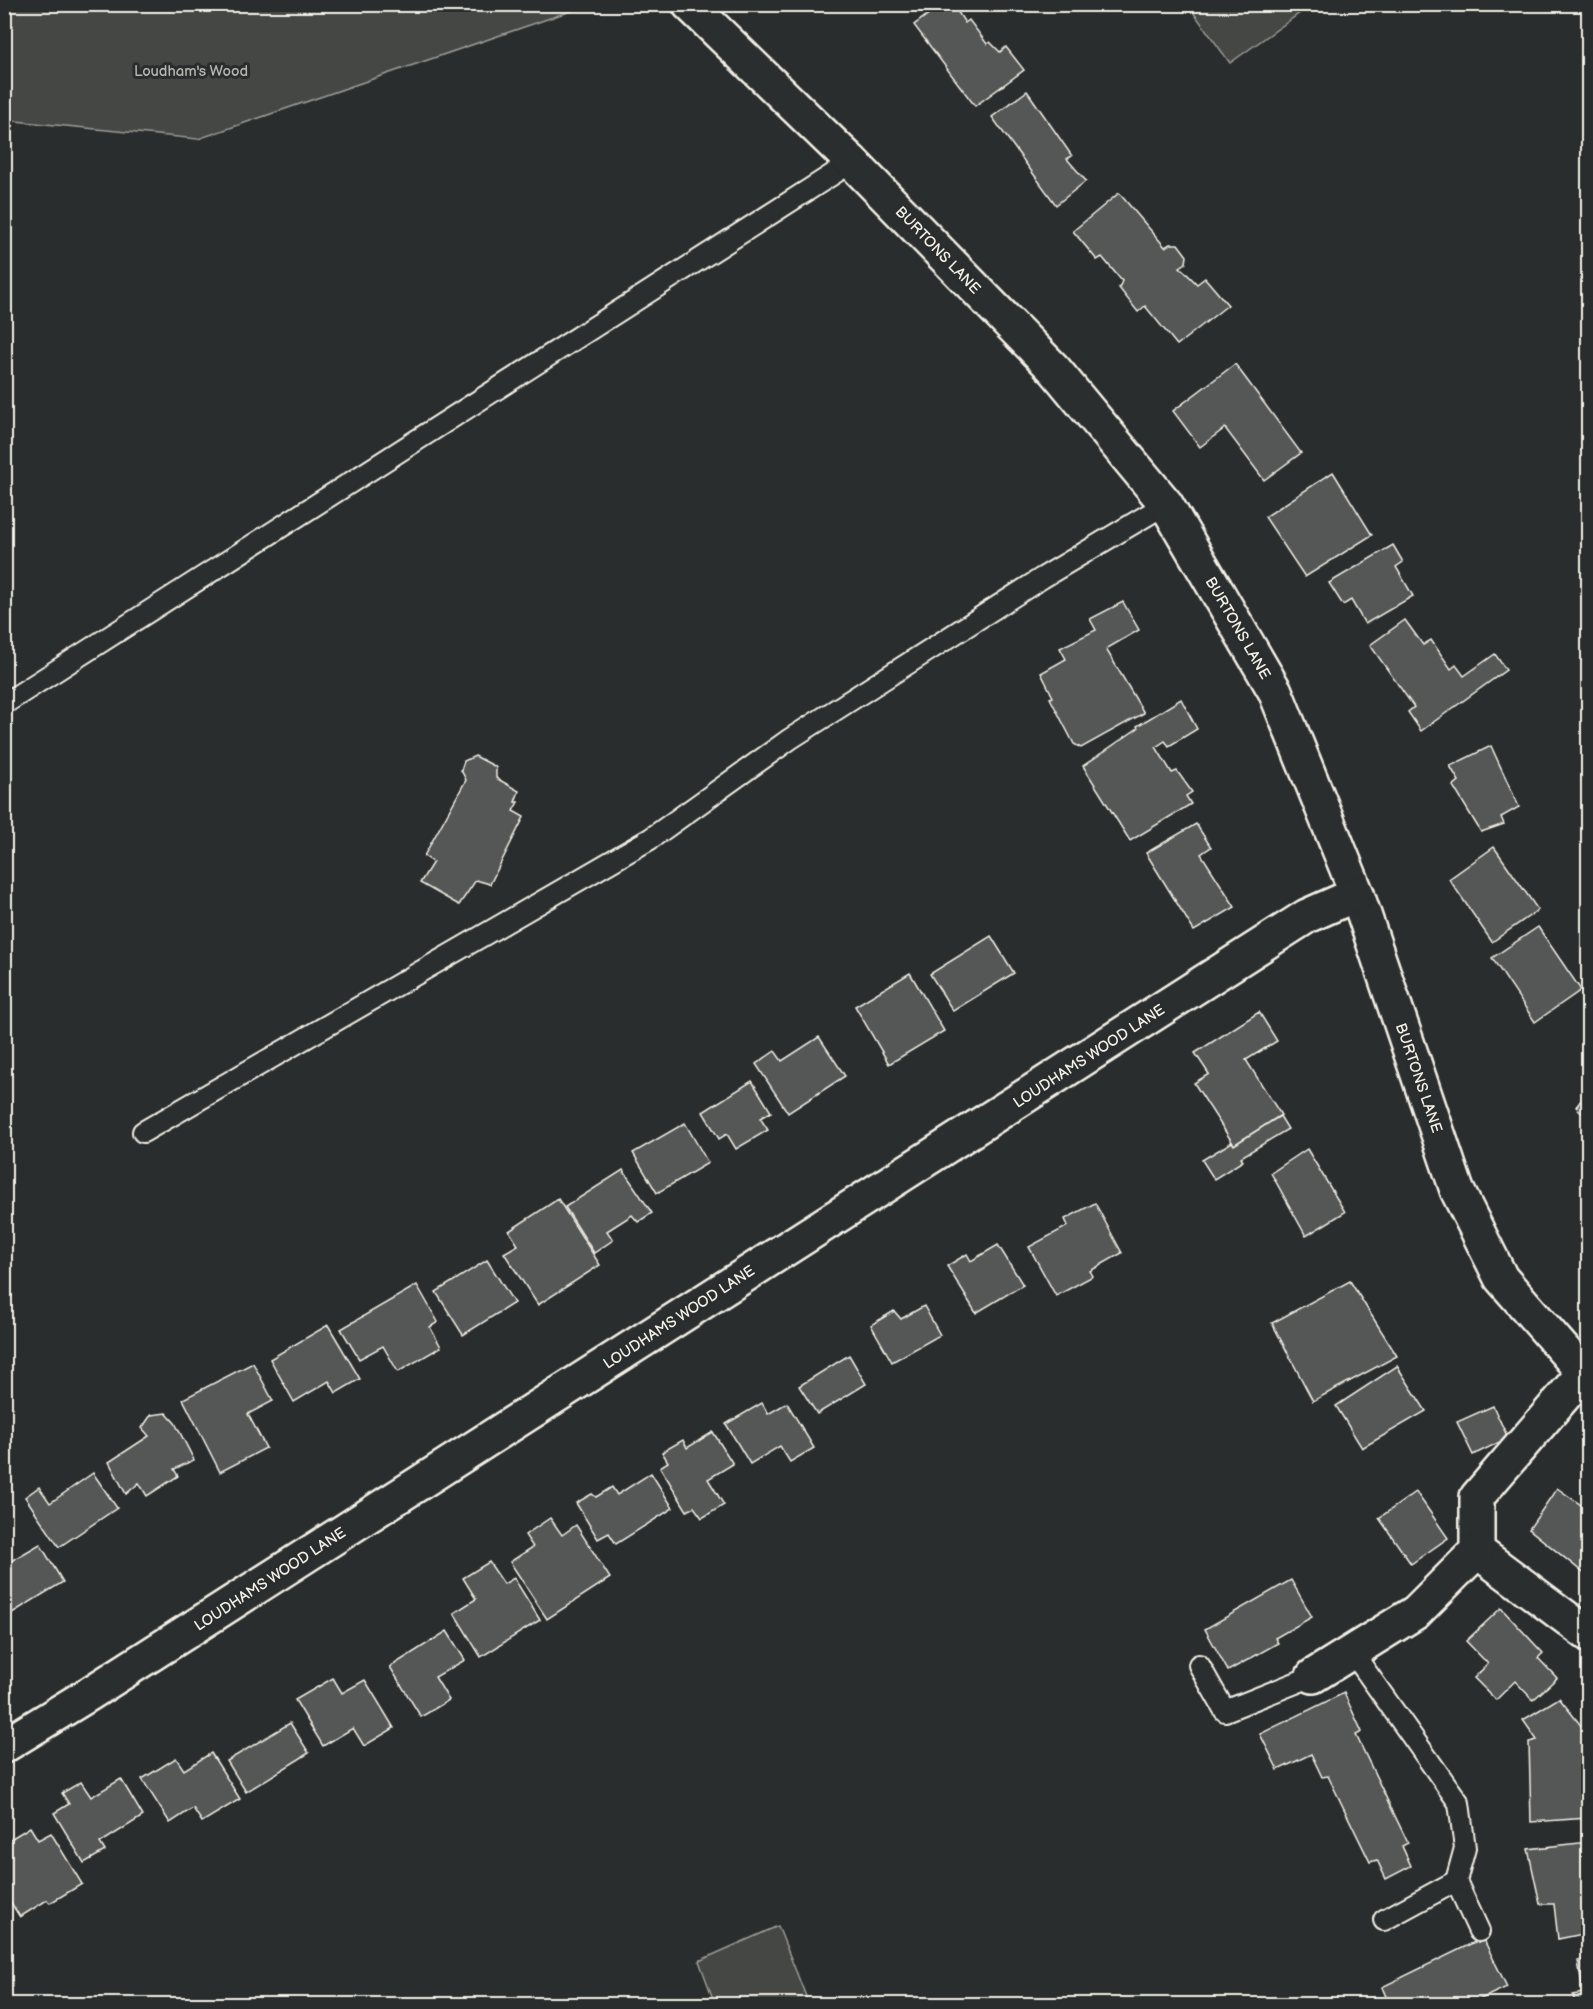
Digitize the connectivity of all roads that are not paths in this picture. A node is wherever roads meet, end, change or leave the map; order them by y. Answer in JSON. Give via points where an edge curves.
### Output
{"nodes":[{"id":1,"x":689,"y":4,"type":"edge"},
{"id":2,"x":852,"y":162,"type":"junction"},
{"id":3,"x":1167,"y":504,"type":"junction"},
{"id":4,"x":4,"y":704,"type":"edge"},
{"id":5,"x":1357,"y":894,"type":"junction"},
{"id":6,"x":143,"y":1132,"type":"dead end"},
{"id":7,"x":1586,"y":1376,"type":"edge"},
{"id":8,"x":1477,"y":1551,"type":"junction"},
{"id":9,"x":1588,"y":1634,"type":"edge"},
{"id":10,"x":1353,"y":1653,"type":"junction"},
{"id":11,"x":1199,"y":1665,"type":"dead end"},
{"id":12,"x":1313,"y":1676,"type":"joint"},
{"id":13,"x":4,"y":1746,"type":"edge"},
{"id":14,"x":1456,"y":1881,"type":"junction"},
{"id":15,"x":1384,"y":1920,"type":"dead end"},
{"id":16,"x":1479,"y":1931,"type":"dead end"}],
"edges":[{"from":1,"to":2,"type":"street","name":"BURTONS LANE"},
{"from":2,"to":3,"type":"street","name":"BURTONS LANE","via":[[1055,370]]},
{"from":2,"to":4,"type":"lane"},
{"from":3,"to":5,"type":"street","name":"BURTONS LANE","via":[[1275,691]]},
{"from":3,"to":6,"type":"lane","via":[[1042,578],[790,739],[650,839]]},
{"from":5,"to":7,"type":"street","name":"BURTONS LANE","via":[[1457,1190],[1501,1278]]},
{"from":5,"to":13,"type":"street","name":"LOUDHAMS WOOD LANE","via":[[1306,916]]},
{"from":7,"to":8,"type":"street","via":[[1477,1497]]},
{"from":8,"to":9,"type":"street"},
{"from":8,"to":10,"type":"street","via":[[1416,1612]]},
{"from":10,"to":12,"type":"street"},
{"from":10,"to":14,"type":"lane","via":[[1459,1803],[1465,1848]]},
{"from":11,"to":12,"type":"lane","via":[[1225,1711]]},
{"from":14,"to":15,"type":"lane"},
{"from":14,"to":16,"type":"lane"}]}
